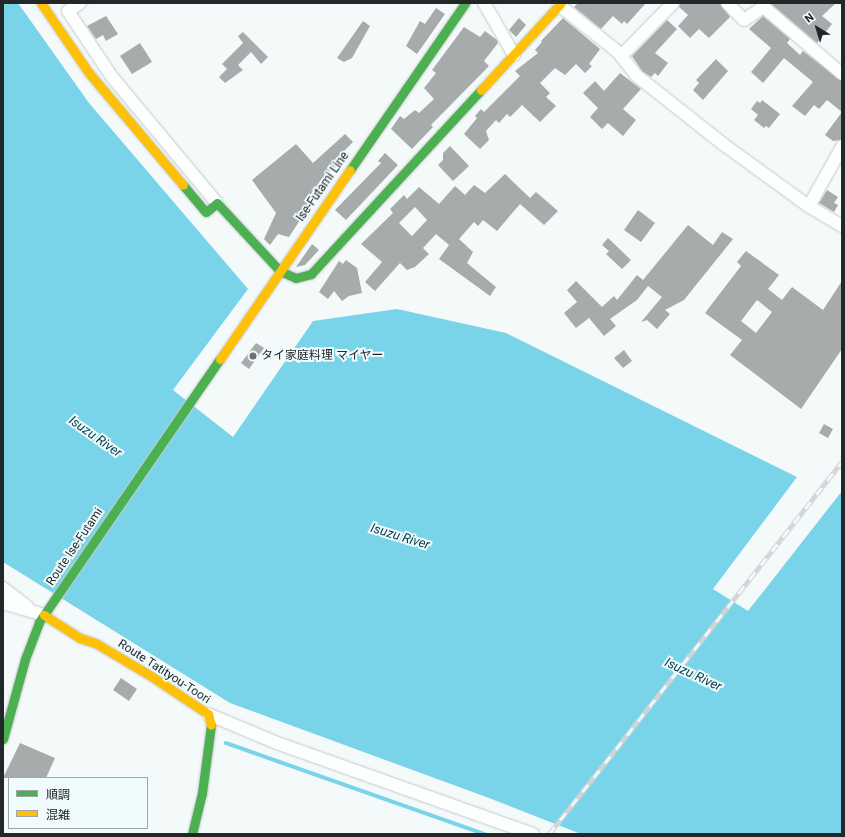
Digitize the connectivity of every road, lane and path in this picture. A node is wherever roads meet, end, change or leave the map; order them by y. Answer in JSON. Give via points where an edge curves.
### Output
{"nodes":[{"id":1,"x":42,"y":3,"type":"edge"},
{"id":2,"x":80,"y":3,"type":"edge"},
{"id":3,"x":465,"y":3,"type":"edge"},
{"id":4,"x":484,"y":3,"type":"edge"},
{"id":5,"x":673,"y":3,"type":"edge"},
{"id":6,"x":727,"y":3,"type":"edge"},
{"id":7,"x":560,"y":4,"type":"edge"},
{"id":8,"x":514,"y":55,"type":"junction"},
{"id":9,"x":621,"y":56,"type":"junction"},
{"id":10,"x":842,"y":74,"type":"edge"},
{"id":11,"x":842,"y":147,"type":"edge"},
{"id":12,"x":217,"y":203,"type":"junction"},
{"id":13,"x":810,"y":206,"type":"junction"},
{"id":14,"x":842,"y":226,"type":"edge"},
{"id":15,"x":280,"y":271,"type":"junction"},
{"id":16,"x":201,"y":386,"type":"joint"},
{"id":17,"x":3,"y":588,"type":"edge"},
{"id":18,"x":3,"y":603,"type":"edge"},
{"id":19,"x":30,"y":608,"type":"junction"},
{"id":20,"x":44,"y":615,"type":"junction"},
{"id":21,"x":208,"y":714,"type":"junction"},
{"id":22,"x":3,"y":739,"type":"edge"},
{"id":23,"x":192,"y":834,"type":"edge"},
{"id":24,"x":533,"y":834,"type":"edge"}],
"edges":[{"from":1,"to":12,"type":"main road","via":[[89,73],[206,212]]},
{"from":2,"to":12,"type":"street","via":[[68,11],[112,77]]},
{"from":3,"to":15,"type":"main road","name":"Ise-Futami Line"},
{"from":4,"to":8,"type":"street"},
{"from":5,"to":9,"type":"street"},
{"from":6,"to":10,"type":"street","via":[[744,20],[762,8],[766,9]]},
{"from":7,"to":8,"type":"main road"},
{"from":7,"to":9,"type":"street"},
{"from":8,"to":15,"type":"main road","via":[[311,274],[296,278]]},
{"from":9,"to":13,"type":"street","via":[[637,76],[723,144]]},
{"from":11,"to":13,"type":"street"},
{"from":12,"to":15,"type":"main road"},
{"from":13,"to":14,"type":"street"},
{"from":15,"to":16,"type":"main road","name":"Ise-Futami Line"},
{"from":16,"to":20,"type":"main road","name":"Route Ise-Futami"},
{"from":17,"to":19,"type":"street"},
{"from":18,"to":19,"type":"street"},
{"from":19,"to":20,"type":"street"},
{"from":20,"to":21,"type":"main road","name":"Route Tatityou-Toori","via":[[80,638],[97,644],[151,676]]},
{"from":20,"to":22,"type":"main road","name":"Route Ise-Futami","via":[[33,634]]},
{"from":21,"to":23,"type":"main road","name":"Route Tatityou-Toori","via":[[211,725],[202,793]]},
{"from":21,"to":24,"type":"street","via":[[277,743]]}]}
